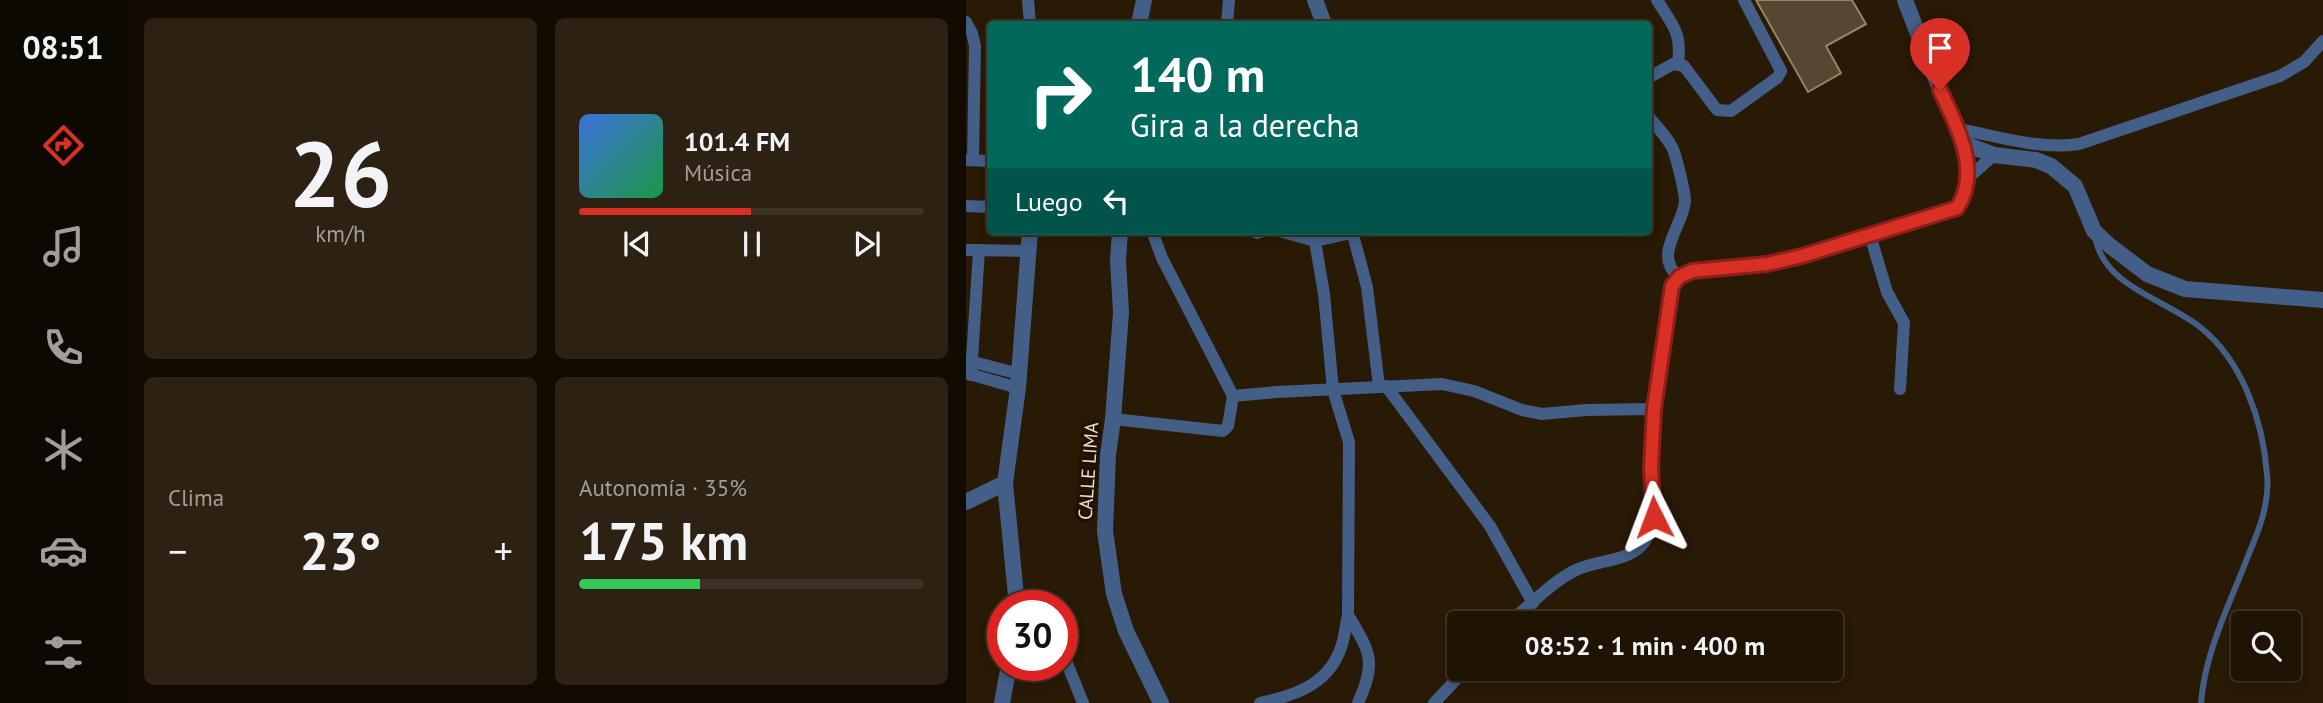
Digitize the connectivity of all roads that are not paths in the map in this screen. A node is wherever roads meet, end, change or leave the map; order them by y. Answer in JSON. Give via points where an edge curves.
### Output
{"nodes":[{"id":1,"x":1028,"y":0,"type":"edge"},
{"id":2,"x":1144,"y":0,"type":"edge"},
{"id":3,"x":1229,"y":0,"type":"edge"},
{"id":4,"x":1315,"y":0,"type":"edge"},
{"id":5,"x":1657,"y":0,"type":"edge"},
{"id":6,"x":1744,"y":0,"type":"edge"},
{"id":7,"x":1905,"y":0,"type":"edge"},
{"id":8,"x":1030,"y":21,"type":"edge"},
{"id":9,"x":1140,"y":21,"type":"edge"},
{"id":10,"x":1227,"y":21,"type":"edge"},
{"id":11,"x":1323,"y":21,"type":"edge"},
{"id":12,"x":966,"y":22,"type":"edge"},
{"id":13,"x":2323,"y":41,"type":"edge"},
{"id":14,"x":1678,"y":64,"type":"junction"},
{"id":15,"x":1652,"y":76,"type":"edge"},
{"id":16,"x":1652,"y":121,"type":"edge"},
{"id":17,"x":1958,"y":129,"type":"junction"},
{"id":18,"x":1965,"y":144,"type":"junction"},
{"id":19,"x":1994,"y":155,"type":"junction"},
{"id":20,"x":970,"y":160,"type":"edge"},
{"id":21,"x":1967,"y":179,"type":"junction"},
{"id":22,"x":966,"y":206,"type":"edge"},
{"id":23,"x":987,"y":207,"type":"edge"},
{"id":24,"x":2094,"y":231,"type":"junction"},
{"id":25,"x":1030,"y":235,"type":"edge"},
{"id":26,"x":1120,"y":235,"type":"edge"},
{"id":27,"x":1153,"y":235,"type":"edge"},
{"id":28,"x":1293,"y":235,"type":"edge"},
{"id":29,"x":1340,"y":235,"type":"edge"},
{"id":30,"x":1353,"y":235,"type":"edge"},
{"id":31,"x":1870,"y":235,"type":"junction"},
{"id":32,"x":1315,"y":241,"type":"junction"},
{"id":33,"x":972,"y":250,"type":"edge"},
{"id":34,"x":1028,"y":251,"type":"junction"},
{"id":35,"x":1679,"y":277,"type":"junction"},
{"id":36,"x":2323,"y":300,"type":"edge"},
{"id":37,"x":969,"y":367,"type":"edge"},
{"id":38,"x":1019,"y":381,"type":"junction"},
{"id":39,"x":1382,"y":386,"type":"junction"},
{"id":40,"x":1900,"y":389,"type":"dead end"},
{"id":41,"x":1333,"y":390,"type":"junction"},
{"id":42,"x":1233,"y":396,"type":"junction"},
{"id":43,"x":1654,"y":409,"type":"junction"},
{"id":44,"x":1113,"y":419,"type":"junction"},
{"id":45,"x":1005,"y":483,"type":"junction"},
{"id":46,"x":966,"y":502,"type":"edge"},
{"id":47,"x":1015,"y":590,"type":"edge"},
{"id":48,"x":1533,"y":603,"type":"junction"},
{"id":49,"x":1523,"y":611,"type":"edge"},
{"id":50,"x":1348,"y":615,"type":"junction"},
{"id":51,"x":1007,"y":681,"type":"edge"},
{"id":52,"x":1074,"y":681,"type":"edge"},
{"id":53,"x":1455,"y":681,"type":"edge"},
{"id":54,"x":1268,"y":702,"type":"edge"},
{"id":55,"x":1002,"y":703,"type":"edge"},
{"id":56,"x":1083,"y":703,"type":"edge"},
{"id":57,"x":1161,"y":703,"type":"edge"},
{"id":58,"x":1358,"y":703,"type":"edge"},
{"id":59,"x":1434,"y":703,"type":"edge"},
{"id":60,"x":2201,"y":703,"type":"edge"}],
"edges":[{"from":1,"to":8,"type":"street"},
{"from":2,"to":9,"type":"street"},
{"from":3,"to":10,"type":"street"},
{"from":4,"to":11,"type":"street"},
{"from":5,"to":14,"type":"street","via":[[1678,34]]},
{"from":6,"to":14,"type":"street","via":[[1779,67],[1777,78],[1731,111],[1721,112]]},
{"from":7,"to":17,"type":"street"},
{"from":12,"to":20,"type":"street","via":[[975,46]]},
{"from":13,"to":17,"type":"street","via":[[2304,62],[2280,76],[2079,144],[2040,145]]},
{"from":14,"to":15,"type":"street"},
{"from":16,"to":35,"type":"street","via":[[1673,148],[1685,200],[1668,251],[1668,264]]},
{"from":17,"to":18,"type":"street"},
{"from":18,"to":19,"type":"street"},
{"from":18,"to":21,"type":"street"},
{"from":19,"to":21,"type":"street"},
{"from":19,"to":24,"type":"street","via":[[2052,166],[2075,186]]},
{"from":21,"to":31,"type":"street","via":[[1957,208]]},
{"from":22,"to":23,"type":"street"},
{"from":24,"to":36,"type":"street","via":[[2147,274],[2185,289]]},
{"from":24,"to":60,"type":"lane","via":[[2098,251],[2113,271],[2201,328],[2224,351],[2256,417],[2267,475],[2266,503],[2214,642]]},
{"from":25,"to":34,"type":"street"},
{"from":26,"to":44,"type":"street","name":"CALLE LIMA","via":[[1121,312]]},
{"from":27,"to":42,"type":"street"},
{"from":28,"to":32,"type":"street"},
{"from":29,"to":32,"type":"street"},
{"from":30,"to":39,"type":"street","via":[[1367,287]]},
{"from":31,"to":35,"type":"street","via":[[1767,264],[1692,271]]},
{"from":31,"to":40,"type":"street","via":[[1887,292],[1904,323]]},
{"from":32,"to":41,"type":"street"},
{"from":33,"to":34,"type":"street"},
{"from":33,"to":37,"type":"street"},
{"from":34,"to":38,"type":"street"},
{"from":35,"to":43,"type":"street","via":[[1672,286]]},
{"from":37,"to":38,"type":"street"},
{"from":38,"to":45,"type":"street"},
{"from":39,"to":41,"type":"street"},
{"from":39,"to":43,"type":"street","via":[[1442,384],[1542,414]]},
{"from":39,"to":48,"type":"street","via":[[1490,526]]},
{"from":41,"to":42,"type":"street"},
{"from":41,"to":50,"type":"street","via":[[1349,442]]},
{"from":42,"to":44,"type":"street","via":[[1223,431]]},
{"from":43,"to":48,"type":"street","via":[[1654,517],[1648,536],[1629,554],[1577,569]]},
{"from":44,"to":57,"type":"street","name":"CALLE LIMA","via":[[1105,531],[1114,594],[1125,631]]},
{"from":45,"to":46,"type":"street"},
{"from":45,"to":47,"type":"street"},
{"from":48,"to":49,"type":"street"},
{"from":50,"to":54,"type":"street","via":[[1343,642],[1319,680],[1307,690]]},
{"from":50,"to":58,"type":"street","via":[[1367,646],[1371,665]]},
{"from":51,"to":55,"type":"street"},
{"from":52,"to":56,"type":"street"},
{"from":53,"to":59,"type":"street"}]}
